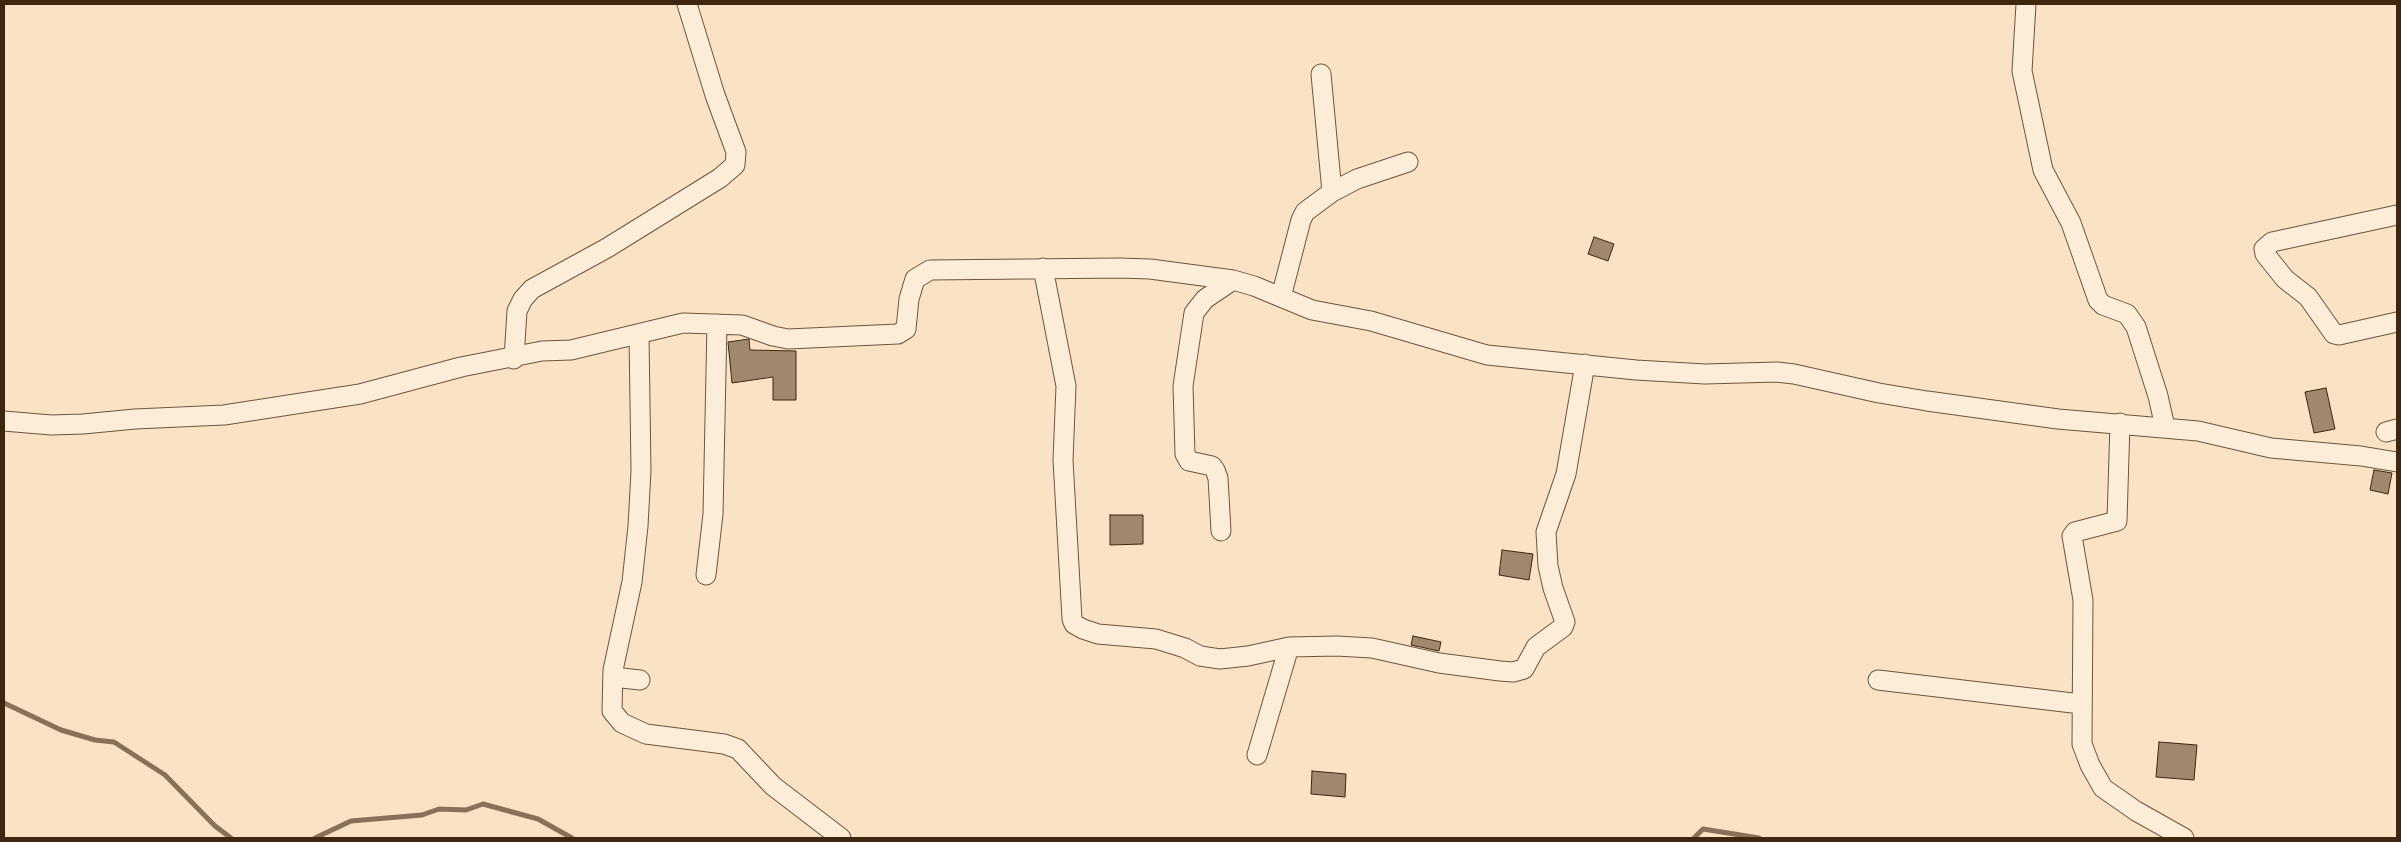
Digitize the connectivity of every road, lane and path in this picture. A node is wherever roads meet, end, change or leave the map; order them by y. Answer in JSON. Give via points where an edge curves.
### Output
{"nodes":[{"id":1,"x":687,"y":4,"type":"edge"},
{"id":2,"x":2026,"y":4,"type":"edge"},
{"id":3,"x":1321,"y":74,"type":"dead end"},
{"id":4,"x":1408,"y":162,"type":"dead end"},
{"id":5,"x":1332,"y":192,"type":"junction"},
{"id":6,"x":2397,"y":215,"type":"edge"},
{"id":7,"x":1043,"y":268,"type":"junction"},
{"id":8,"x":1233,"y":280,"type":"junction"},
{"id":9,"x":1281,"y":297,"type":"junction"},
{"id":10,"x":2397,"y":322,"type":"edge"},
{"id":11,"x":717,"y":324,"type":"junction"},
{"id":12,"x":639,"y":335,"type":"junction"},
{"id":13,"x":514,"y":359,"type":"junction"},
{"id":14,"x":1585,"y":364,"type":"junction"},
{"id":15,"x":4,"y":421,"type":"edge"},
{"id":16,"x":2120,"y":423,"type":"junction"},
{"id":17,"x":2165,"y":427,"type":"junction"},
{"id":18,"x":2397,"y":462,"type":"edge"},
{"id":19,"x":1221,"y":531,"type":"dead end"},
{"id":20,"x":706,"y":574,"type":"dead end"},
{"id":21,"x":1289,"y":648,"type":"junction"},
{"id":22,"x":613,"y":677,"type":"junction"},
{"id":23,"x":640,"y":680,"type":"dead end"},
{"id":24,"x":1878,"y":680,"type":"dead end"},
{"id":25,"x":2081,"y":704,"type":"junction"},
{"id":26,"x":1257,"y":755,"type":"dead end"},
{"id":27,"x":841,"y":838,"type":"edge"},
{"id":28,"x":2184,"y":838,"type":"edge"}],
"edges":[{"from":1,"to":13,"type":"street","via":[[736,152],[735,165],[720,178],[607,248],[532,289],[517,311]]},
{"from":2,"to":17,"type":"street","via":[[2022,71],[2043,170],[2071,223],[2098,300],[2126,314],[2136,327]]},
{"from":3,"to":5,"type":"street"},
{"from":4,"to":5,"type":"street","via":[[1372,173]]},
{"from":5,"to":9,"type":"street","via":[[1306,212],[1301,220]]},
{"from":6,"to":10,"type":"street","via":[[2272,242],[2264,249],[2285,279],[2308,297],[2334,334]]},
{"from":7,"to":8,"type":"street","via":[[1150,269]]},
{"from":7,"to":11,"type":"street","via":[[930,270],[915,279],[906,329],[898,334],[788,338],[742,326]]},
{"from":7,"to":21,"type":"street","via":[[1066,386],[1063,460],[1070,608],[1074,624],[1111,637],[1156,639],[1213,658],[1248,656]]},
{"from":8,"to":9,"type":"street"},
{"from":8,"to":19,"type":"street","via":[[1205,299],[1194,313],[1183,386],[1185,454],[1189,461],[1212,466],[1215,470]]},
{"from":9,"to":14,"type":"street","via":[[1312,310],[1371,321],[1487,355]]},
{"from":11,"to":12,"type":"street","via":[[683,323]]},
{"from":11,"to":20,"type":"street","via":[[714,496]]},
{"from":12,"to":13,"type":"street"},
{"from":12,"to":22,"type":"street","via":[[641,471],[638,526],[632,582]]},
{"from":13,"to":15,"type":"street","via":[[461,368],[360,394],[224,415],[75,424]]},
{"from":14,"to":16,"type":"street","via":[[1705,374],[1786,373],[1879,393],[2058,419]]},
{"from":14,"to":21,"type":"street","via":[[1566,474],[1546,532],[1552,588],[1566,622],[1563,628],[1536,647],[1524,669],[1513,672],[1439,664],[1372,648]]},
{"from":16,"to":17,"type":"street"},
{"from":16,"to":25,"type":"street","via":[[2117,521],[2075,532],[2072,536],[2083,600]]},
{"from":17,"to":18,"type":"street","via":[[2272,448]]},
{"from":21,"to":26,"type":"street"},
{"from":22,"to":23,"type":"street"},
{"from":22,"to":27,"type":"street","via":[[611,709],[622,723],[646,734],[733,747],[773,786]]},
{"from":24,"to":25,"type":"street"},
{"from":25,"to":28,"type":"street","via":[[2082,744],[2103,788]]}]}
